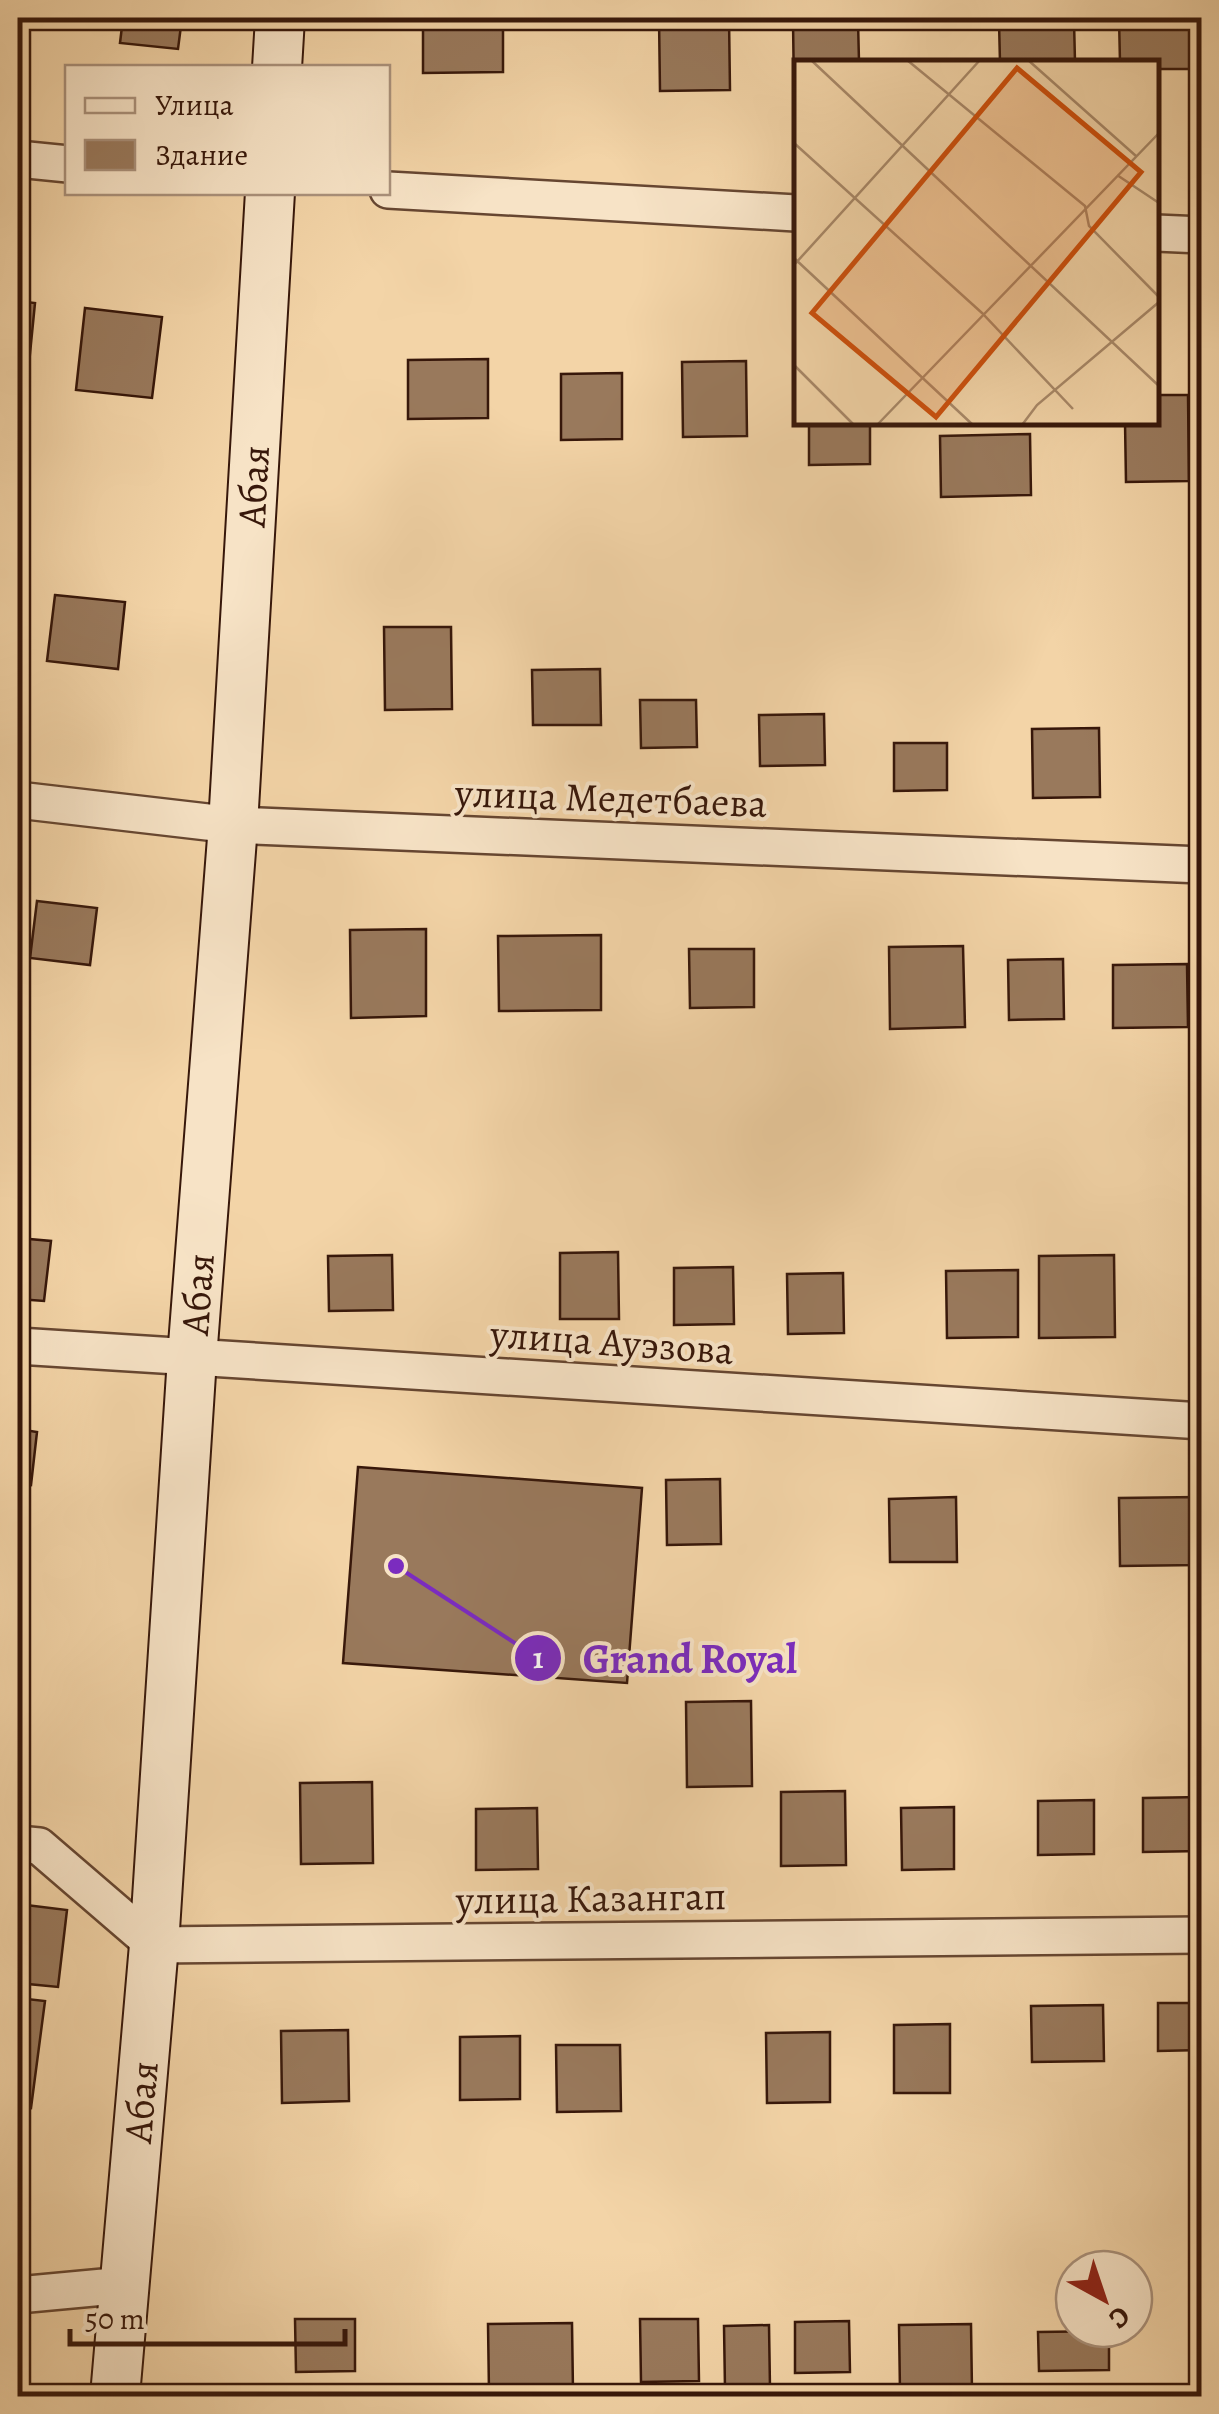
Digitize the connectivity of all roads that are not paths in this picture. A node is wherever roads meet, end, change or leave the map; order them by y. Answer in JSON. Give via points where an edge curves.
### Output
{"nodes":[{"id":1,"x":280,"y":18,"type":"edge"},
{"id":2,"x":278,"y":65,"type":"edge"},
{"id":3,"x":18,"y":159,"type":"edge"},
{"id":4,"x":65,"y":164,"type":"edge"},
{"id":5,"x":390,"y":190,"type":"edge"},
{"id":6,"x":270,"y":195,"type":"edge"},
{"id":7,"x":794,"y":212,"type":"edge"},
{"id":8,"x":1159,"y":232,"type":"edge"},
{"id":9,"x":1202,"y":235,"type":"edge"},
{"id":10,"x":18,"y":800,"type":"edge"},
{"id":11,"x":233,"y":825,"type":"junction"},
{"id":12,"x":1202,"y":864,"type":"edge"},
{"id":13,"x":18,"y":1346,"type":"edge"},
{"id":14,"x":192,"y":1358,"type":"junction"},
{"id":15,"x":1202,"y":1420,"type":"edge"},
{"id":16,"x":18,"y":1844,"type":"edge"},
{"id":17,"x":1202,"y":1934,"type":"edge"},
{"id":18,"x":154,"y":1945,"type":"junction"},
{"id":19,"x":124,"y":2285,"type":"junction"},
{"id":20,"x":18,"y":2295,"type":"edge"},
{"id":21,"x":115,"y":2396,"type":"edge"}],
"edges":[{"from":1,"to":2,"type":"street"},
{"from":3,"to":4,"type":"street"},
{"from":5,"to":7,"type":"street"},
{"from":6,"to":11,"type":"street","name":"Абая"},
{"from":8,"to":9,"type":"street"},
{"from":10,"to":11,"type":"street","name":"улица Медетбаева"},
{"from":11,"to":12,"type":"street","name":"улица Медетбаева"},
{"from":11,"to":14,"type":"street","name":"Абая"},
{"from":13,"to":14,"type":"street","name":"улица Ауэзова"},
{"from":14,"to":15,"type":"street","name":"улица Ауэзова"},
{"from":14,"to":18,"type":"street","name":"Абая"},
{"from":16,"to":18,"type":"street","via":[[39,1846]]},
{"from":17,"to":18,"type":"street","name":"улица Казангап"},
{"from":18,"to":19,"type":"street","name":"Абая"},
{"from":19,"to":20,"type":"street"},
{"from":19,"to":21,"type":"street","name":"Абая"}]}
